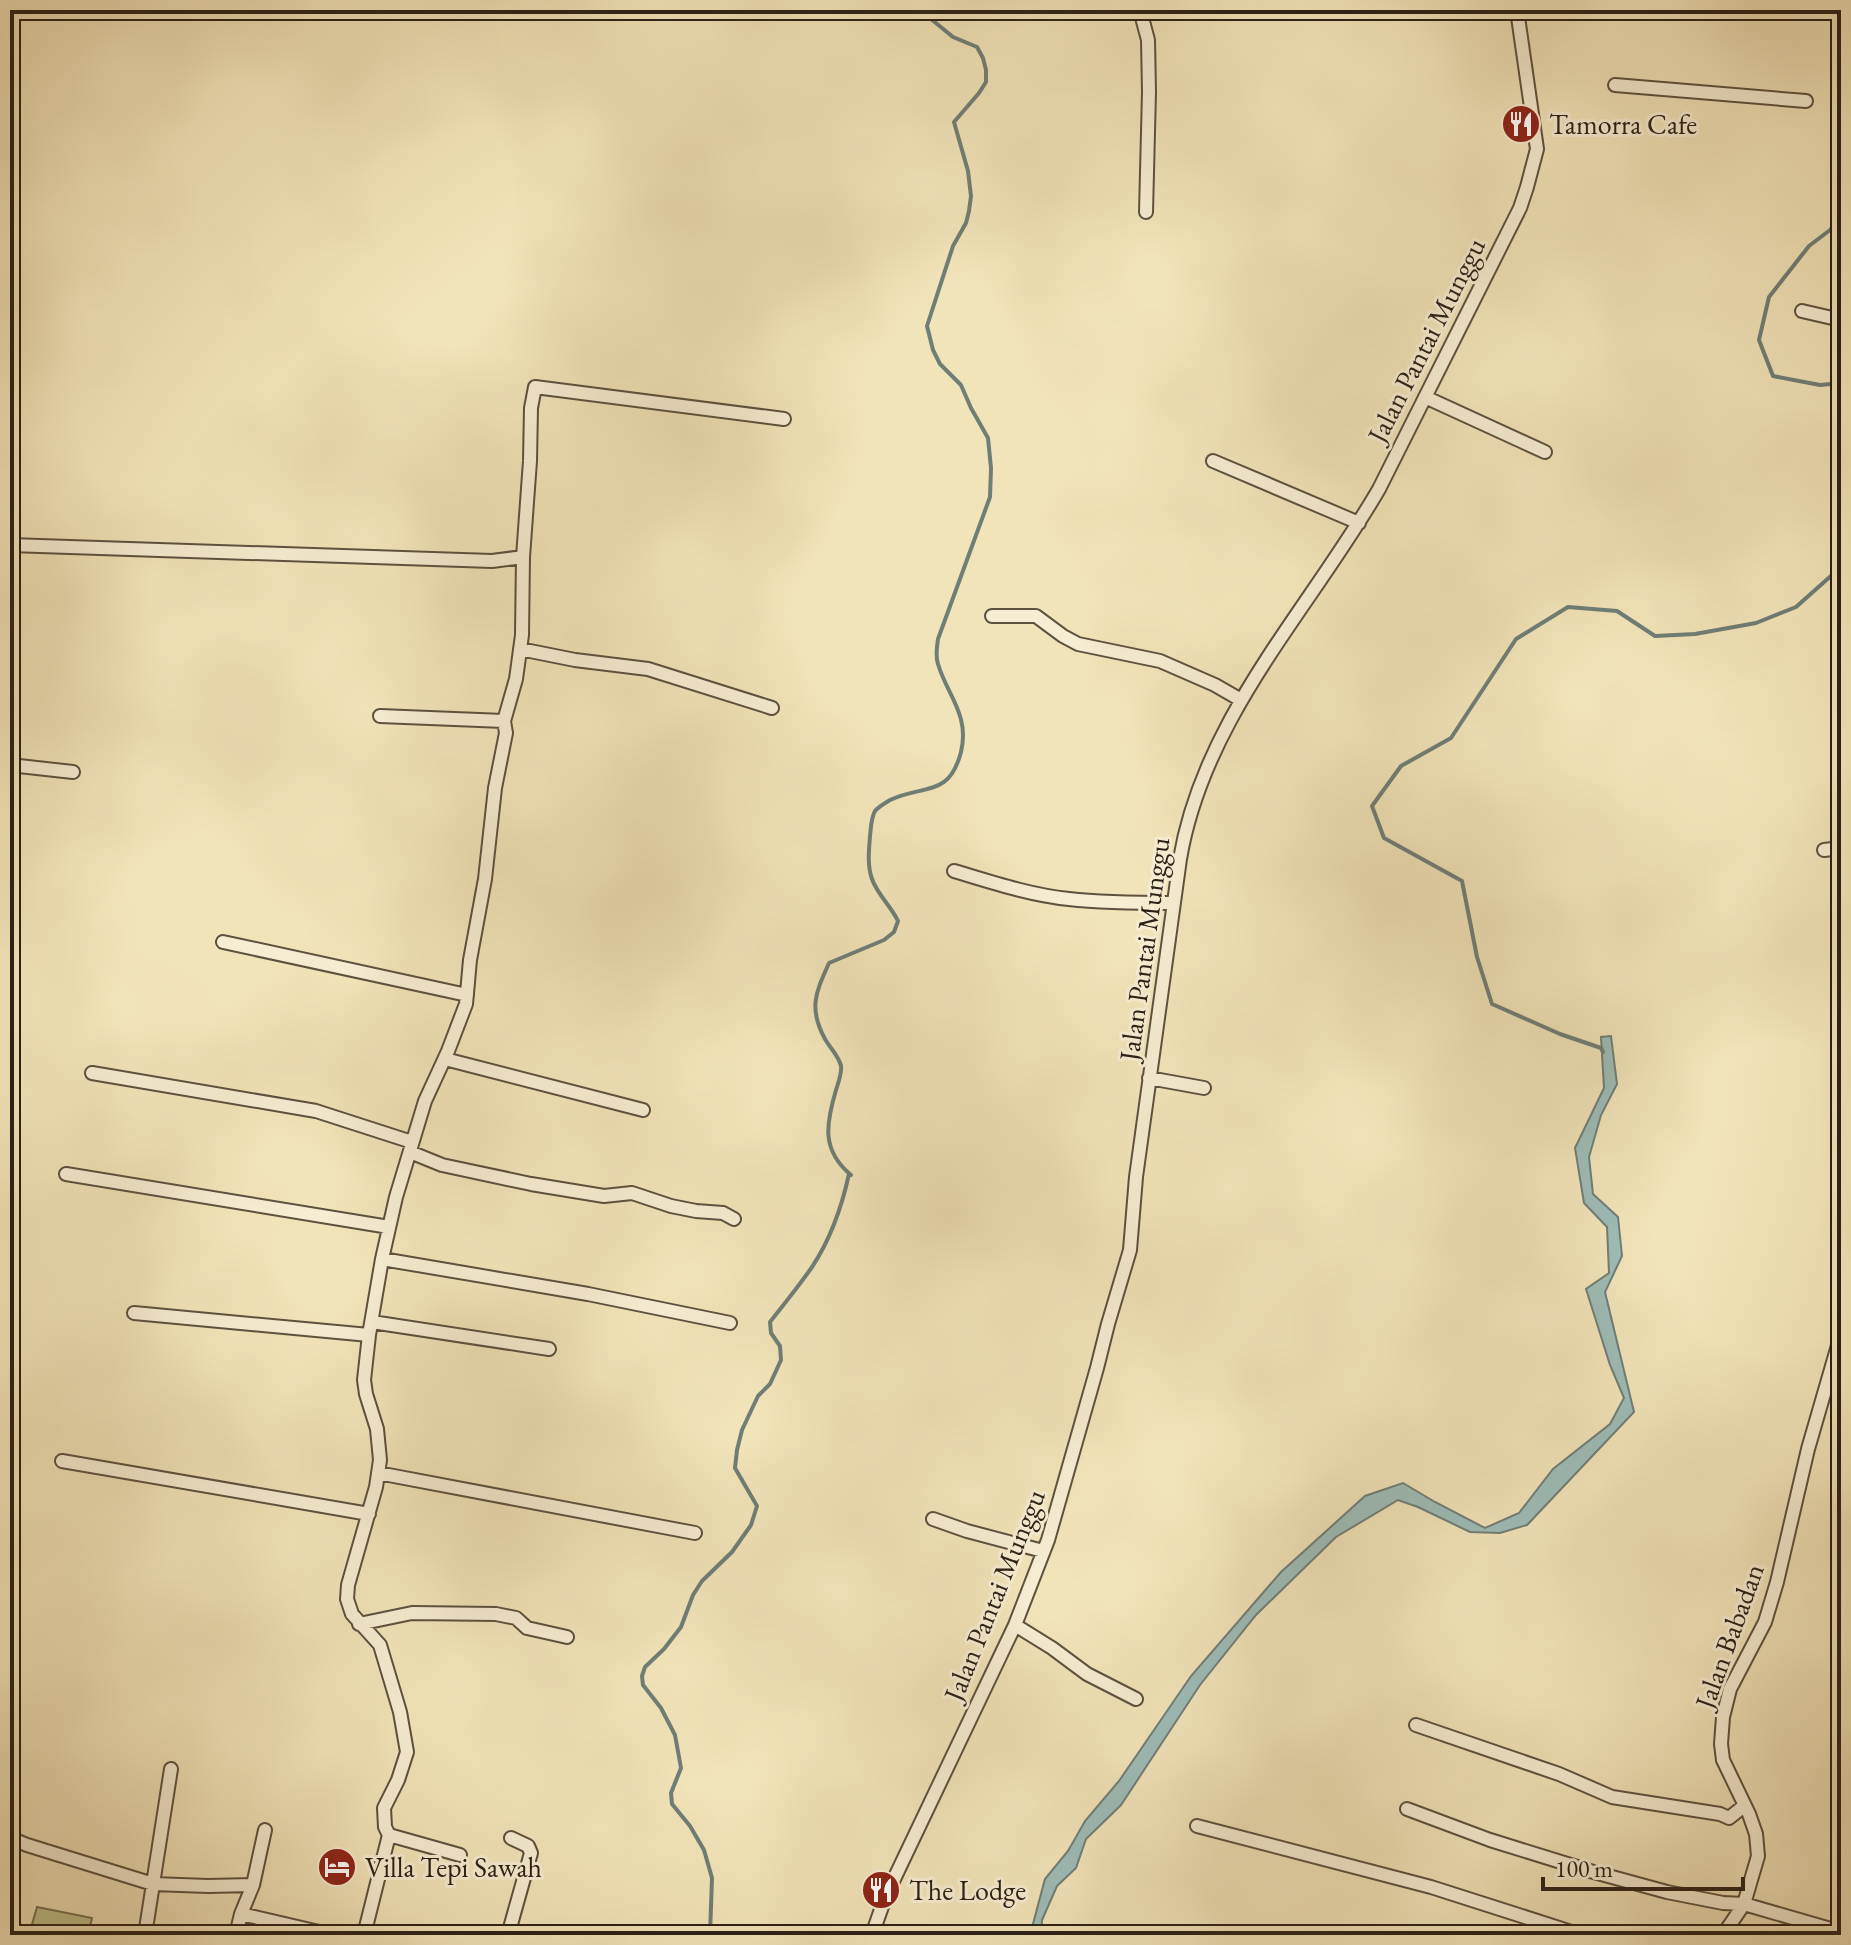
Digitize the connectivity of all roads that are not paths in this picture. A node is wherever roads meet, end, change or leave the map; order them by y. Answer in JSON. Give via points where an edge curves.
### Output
{"nodes":[{"id":1,"x":1140,"y":10,"type":"edge"},
{"id":2,"x":1517,"y":10,"type":"edge"},
{"id":3,"x":1615,"y":85,"type":"dead end"},
{"id":4,"x":1806,"y":101,"type":"dead end"},
{"id":5,"x":1146,"y":212,"type":"dead end"},
{"id":6,"x":1802,"y":311,"type":"dead end"},
{"id":7,"x":1841,"y":320,"type":"edge"},
{"id":8,"x":1425,"y":397,"type":"junction"},
{"id":9,"x":784,"y":419,"type":"dead end"},
{"id":10,"x":1545,"y":452,"type":"dead end"},
{"id":11,"x":1213,"y":461,"type":"dead end"},
{"id":12,"x":1359,"y":523,"type":"junction"},
{"id":13,"x":10,"y":545,"type":"edge"},
{"id":14,"x":523,"y":557,"type":"junction"},
{"id":15,"x":992,"y":616,"type":"dead end"},
{"id":16,"x":520,"y":649,"type":"junction"},
{"id":17,"x":1241,"y":700,"type":"junction"},
{"id":18,"x":772,"y":708,"type":"dead end"},
{"id":19,"x":380,"y":716,"type":"dead end"},
{"id":20,"x":504,"y":721,"type":"junction"},
{"id":21,"x":10,"y":765,"type":"edge"},
{"id":22,"x":73,"y":772,"type":"dead end"},
{"id":23,"x":1841,"y":848,"type":"edge"},
{"id":24,"x":1824,"y":850,"type":"dead end"},
{"id":25,"x":954,"y":871,"type":"dead end"},
{"id":26,"x":1174,"y":903,"type":"junction"},
{"id":27,"x":223,"y":942,"type":"dead end"},
{"id":28,"x":467,"y":995,"type":"junction"},
{"id":29,"x":445,"y":1059,"type":"junction"},
{"id":30,"x":92,"y":1073,"type":"dead end"},
{"id":31,"x":1149,"y":1078,"type":"junction"},
{"id":32,"x":1204,"y":1088,"type":"dead end"},
{"id":33,"x":643,"y":1110,"type":"dead end"},
{"id":34,"x":411,"y":1147,"type":"junction"},
{"id":35,"x":66,"y":1174,"type":"dead end"},
{"id":36,"x":734,"y":1219,"type":"dead end"},
{"id":37,"x":389,"y":1227,"type":"junction"},
{"id":38,"x":382,"y":1259,"type":"junction"},
{"id":39,"x":134,"y":1313,"type":"dead end"},
{"id":40,"x":730,"y":1323,"type":"dead end"},
{"id":41,"x":370,"y":1328,"type":"junction"},
{"id":42,"x":1840,"y":1339,"type":"edge"},
{"id":43,"x":549,"y":1349,"type":"dead end"},
{"id":44,"x":62,"y":1461,"type":"dead end"},
{"id":45,"x":378,"y":1473,"type":"junction"},
{"id":46,"x":369,"y":1514,"type":"junction"},
{"id":47,"x":933,"y":1519,"type":"dead end"},
{"id":48,"x":695,"y":1533,"type":"dead end"},
{"id":49,"x":1043,"y":1551,"type":"junction"},
{"id":50,"x":359,"y":1624,"type":"junction"},
{"id":51,"x":1015,"y":1625,"type":"junction"},
{"id":52,"x":567,"y":1637,"type":"dead end"},
{"id":53,"x":1136,"y":1699,"type":"dead end"},
{"id":54,"x":1416,"y":1725,"type":"dead end"},
{"id":55,"x":171,"y":1769,"type":"dead end"},
{"id":56,"x":1744,"y":1806,"type":"junction"},
{"id":57,"x":1407,"y":1809,"type":"dead end"},
{"id":58,"x":1197,"y":1826,"type":"dead end"},
{"id":59,"x":265,"y":1830,"type":"dead end"},
{"id":60,"x":389,"y":1835,"type":"junction"},
{"id":61,"x":10,"y":1838,"type":"edge"},
{"id":62,"x":511,"y":1838,"type":"dead end"},
{"id":63,"x":460,"y":1855,"type":"dead end"},
{"id":64,"x":153,"y":1884,"type":"junction"},
{"id":65,"x":253,"y":1885,"type":"junction"},
{"id":66,"x":1744,"y":1904,"type":"junction"},
{"id":67,"x":241,"y":1914,"type":"junction"},
{"id":68,"x":364,"y":1932,"type":"edge"},
{"id":69,"x":1841,"y":1932,"type":"edge"},
{"id":70,"x":511,"y":1934,"type":"edge"},
{"id":71,"x":145,"y":1935,"type":"edge"},
{"id":72,"x":236,"y":1935,"type":"edge"},
{"id":73,"x":332,"y":1935,"type":"edge"},
{"id":74,"x":384,"y":1935,"type":"edge"},
{"id":75,"x":872,"y":1935,"type":"edge"},
{"id":76,"x":1581,"y":1935,"type":"edge"},
{"id":77,"x":1723,"y":1935,"type":"edge"}],
"edges":[{"from":1,"to":5,"type":"street","via":[[1149,66]]},
{"from":2,"to":8,"type":"street","name":"Jalan Pantai Munggu","via":[[1535,161],[1520,208]]},
{"from":3,"to":4,"type":"street"},
{"from":6,"to":7,"type":"street"},
{"from":8,"to":10,"type":"street"},
{"from":8,"to":12,"type":"street","name":"Jalan Pantai Munggu"},
{"from":9,"to":14,"type":"street","via":[[535,387]]},
{"from":11,"to":12,"type":"street"},
{"from":12,"to":17,"type":"street","name":"Jalan Pantai Munggu"},
{"from":13,"to":14,"type":"street","via":[[492,561]]},
{"from":14,"to":16,"type":"street"},
{"from":15,"to":17,"type":"street","via":[[1036,616],[1078,644],[1160,661]]},
{"from":16,"to":18,"type":"street","via":[[648,669]]},
{"from":16,"to":20,"type":"street"},
{"from":17,"to":26,"type":"street","name":"Jalan Pantai Munggu","via":[[1193,805]]},
{"from":19,"to":20,"type":"street"},
{"from":20,"to":28,"type":"street"},
{"from":21,"to":22,"type":"street"},
{"from":23,"to":24,"type":"street"},
{"from":25,"to":26,"type":"street","via":[[1066,899]]},
{"from":26,"to":31,"type":"street","name":"Jalan Pantai Munggu"},
{"from":27,"to":28,"type":"street"},
{"from":28,"to":29,"type":"street"},
{"from":29,"to":33,"type":"street"},
{"from":29,"to":34,"type":"street"},
{"from":30,"to":34,"type":"street","via":[[316,1111],[365,1125]]},
{"from":31,"to":32,"type":"street"},
{"from":31,"to":49,"type":"street","name":"Jalan Pantai Munggu","via":[[1130,1250]]},
{"from":34,"to":36,"type":"street","via":[[442,1165],[604,1196],[632,1193]]},
{"from":34,"to":37,"type":"street"},
{"from":35,"to":37,"type":"street"},
{"from":37,"to":38,"type":"street"},
{"from":38,"to":40,"type":"street"},
{"from":38,"to":41,"type":"street"},
{"from":39,"to":41,"type":"street"},
{"from":41,"to":43,"type":"street"},
{"from":41,"to":45,"type":"street","via":[[364,1380],[377,1429]]},
{"from":42,"to":56,"type":"street","name":"Jalan Babadan","via":[[1765,1622],[1730,1689],[1723,1717],[1723,1760]]},
{"from":44,"to":46,"type":"street"},
{"from":45,"to":46,"type":"street"},
{"from":45,"to":48,"type":"street"},
{"from":46,"to":50,"type":"street","via":[[348,1585],[347,1599]]},
{"from":47,"to":49,"type":"street"},
{"from":49,"to":51,"type":"street","name":"Jalan Pantai Munggu"},
{"from":50,"to":52,"type":"street","via":[[412,1613],[496,1614]]},
{"from":50,"to":60,"type":"street","via":[[380,1645],[407,1752],[384,1808]]},
{"from":51,"to":53,"type":"street","via":[[1087,1674]]},
{"from":51,"to":75,"type":"street","name":"Jalan Pantai Munggu"},
{"from":54,"to":56,"type":"street","via":[[1612,1797],[1729,1818]]},
{"from":55,"to":64,"type":"street"},
{"from":56,"to":66,"type":"street","name":"Jalan Babadan","via":[[1756,1834],[1758,1856]]},
{"from":57,"to":66,"type":"street","via":[[1590,1871],[1681,1895]]},
{"from":58,"to":76,"type":"street","via":[[1431,1887]]},
{"from":59,"to":65,"type":"street"},
{"from":60,"to":63,"type":"street"},
{"from":60,"to":68,"type":"street"},
{"from":61,"to":64,"type":"street"},
{"from":62,"to":70,"type":"street","via":[[531,1853]]},
{"from":64,"to":65,"type":"street"},
{"from":64,"to":71,"type":"street"},
{"from":65,"to":67,"type":"street"},
{"from":66,"to":69,"type":"street"},
{"from":66,"to":77,"type":"street","name":"Jalan Babadan"},
{"from":67,"to":72,"type":"street"},
{"from":67,"to":73,"type":"street"},
{"from":68,"to":74,"type":"street"}]}
